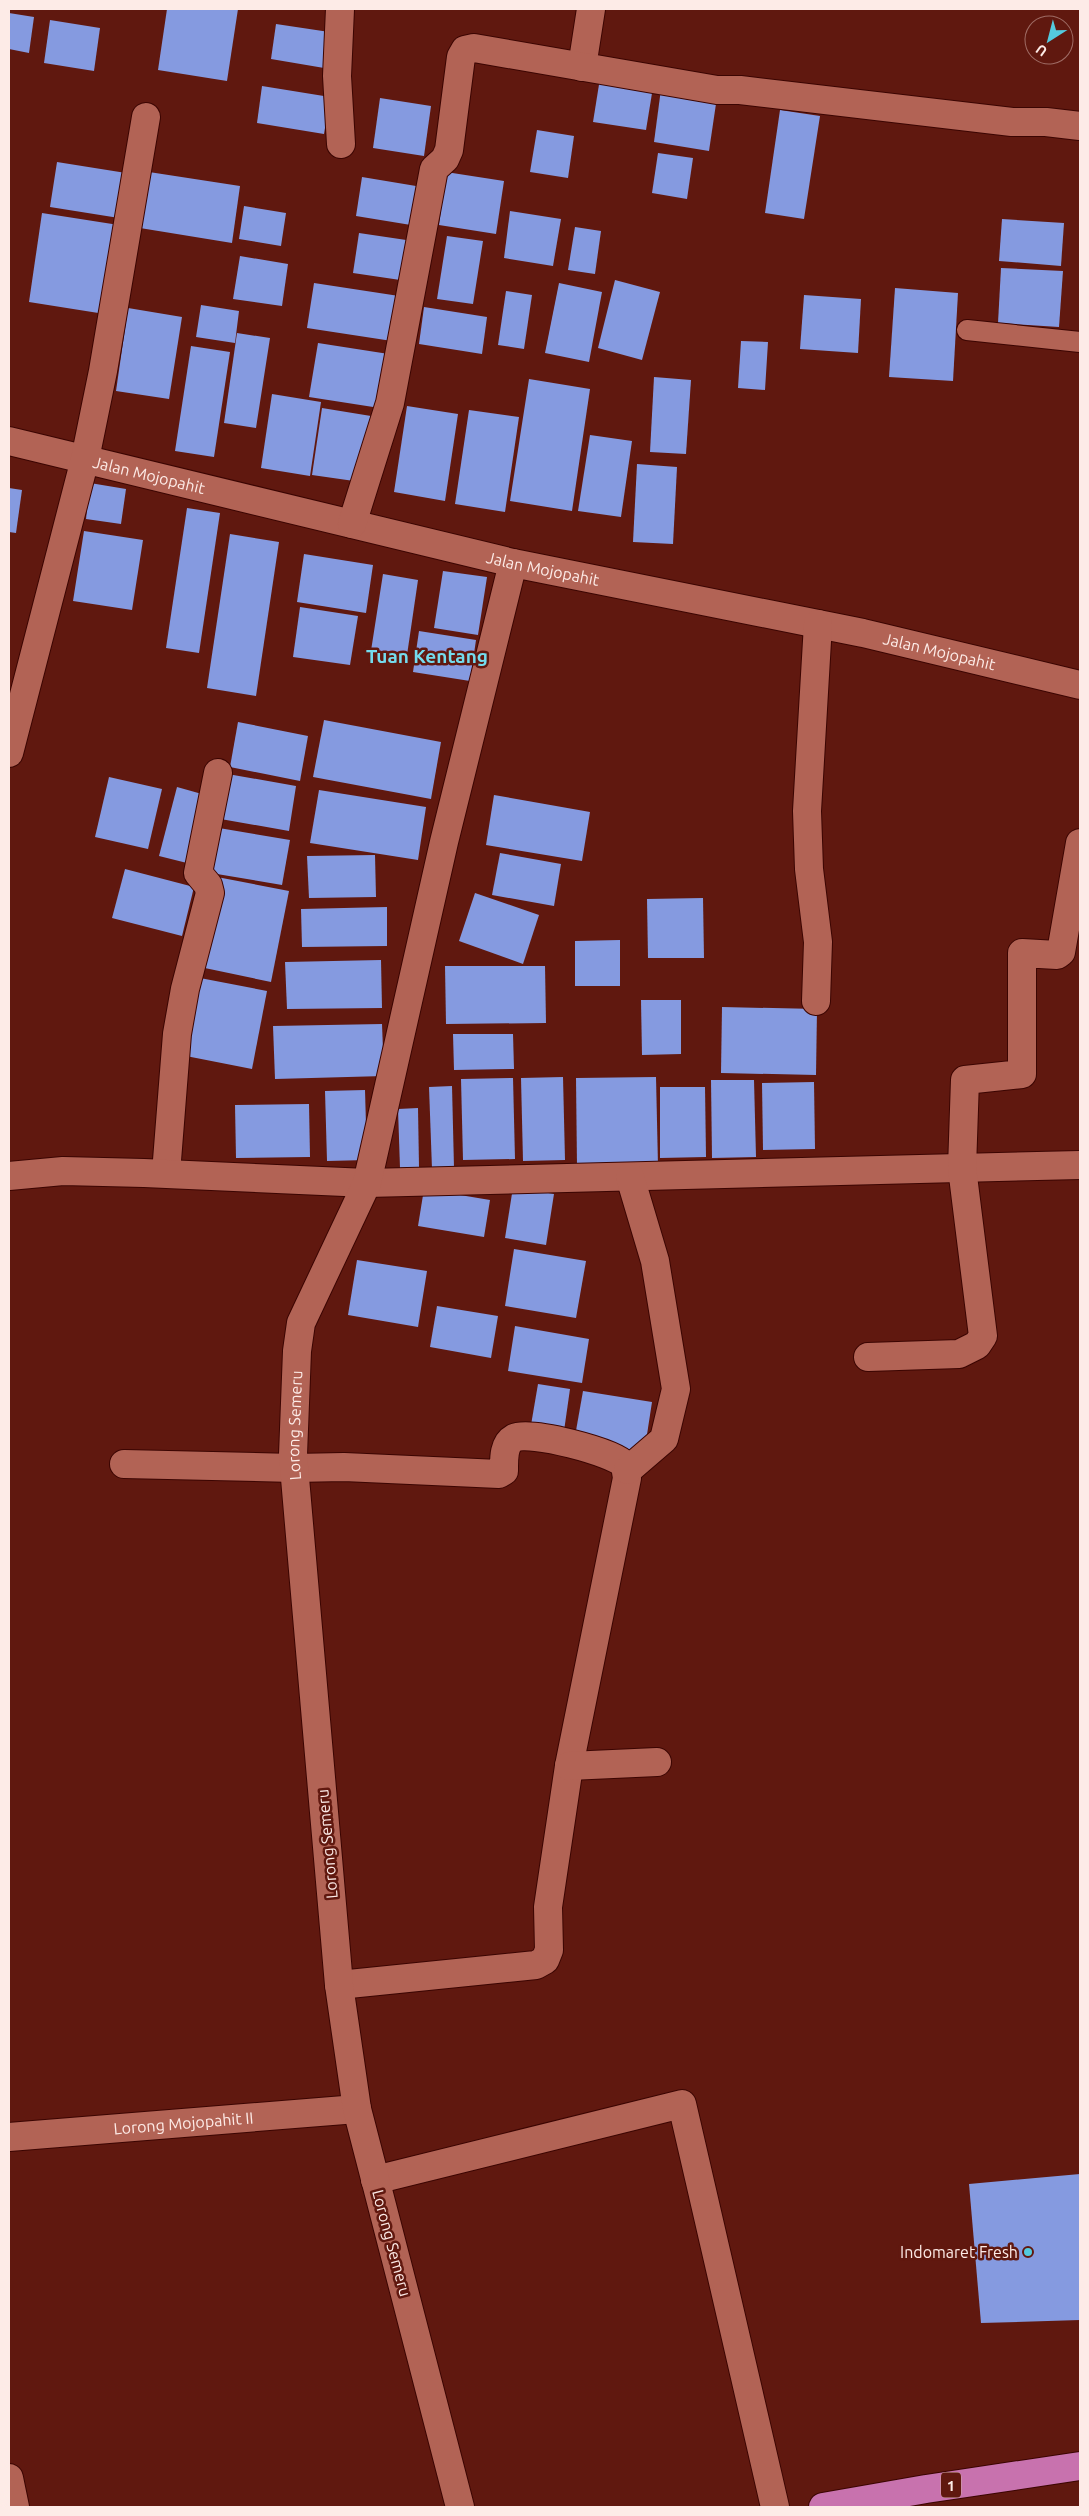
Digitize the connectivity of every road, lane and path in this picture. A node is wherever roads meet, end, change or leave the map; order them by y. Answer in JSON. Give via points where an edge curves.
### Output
{"nodes":[{"id":1,"x":340,"y":9,"type":"edge"},
{"id":2,"x":591,"y":9,"type":"edge"},
{"id":3,"x":582,"y":67,"type":"junction"},
{"id":4,"x":146,"y":116,"type":"dead end"},
{"id":5,"x":1080,"y":126,"type":"edge"},
{"id":6,"x":341,"y":144,"type":"dead end"},
{"id":7,"x":967,"y":330,"type":"dead end"},
{"id":8,"x":1080,"y":342,"type":"edge"},
{"id":9,"x":9,"y":441,"type":"edge"},
{"id":10,"x":85,"y":459,"type":"junction"},
{"id":11,"x":352,"y":524,"type":"junction"},
{"id":12,"x":513,"y":563,"type":"junction"},
{"id":13,"x":818,"y":624,"type":"junction"},
{"id":14,"x":1080,"y":685,"type":"edge"},
{"id":15,"x":9,"y":753,"type":"edge"},
{"id":16,"x":218,"y":772,"type":"dead end"},
{"id":17,"x":1080,"y":843,"type":"edge"},
{"id":18,"x":816,"y":1001,"type":"dead end"},
{"id":19,"x":1080,"y":1165,"type":"edge"},
{"id":20,"x":962,"y":1168,"type":"junction"},
{"id":21,"x":166,"y":1173,"type":"junction"},
{"id":22,"x":9,"y":1176,"type":"edge"},
{"id":23,"x":630,"y":1177,"type":"junction"},
{"id":24,"x":367,"y":1183,"type":"junction"},
{"id":25,"x":868,"y":1357,"type":"dead end"},
{"id":26,"x":124,"y":1464,"type":"dead end"},
{"id":27,"x":294,"y":1468,"type":"junction"},
{"id":28,"x":628,"y":1470,"type":"junction"},
{"id":29,"x":657,"y":1762,"type":"dead end"},
{"id":30,"x":569,"y":1766,"type":"junction"},
{"id":31,"x":339,"y":1985,"type":"junction"},
{"id":32,"x":357,"y":2109,"type":"junction"},
{"id":33,"x":9,"y":2137,"type":"edge"},
{"id":34,"x":376,"y":2180,"type":"junction"},
{"id":35,"x":1080,"y":2466,"type":"edge"},
{"id":36,"x":9,"y":2478,"type":"edge"},
{"id":37,"x":928,"y":2498,"type":"edge"},
{"id":38,"x":15,"y":2507,"type":"edge"},
{"id":39,"x":460,"y":2507,"type":"edge"},
{"id":40,"x":775,"y":2507,"type":"edge"},
{"id":41,"x":822,"y":2507,"type":"edge"}],
"edges":[{"from":1,"to":6,"type":"street","via":[[337,76]]},
{"from":2,"to":3,"type":"street"},
{"from":3,"to":5,"type":"street","via":[[717,90],[1012,122]]},
{"from":3,"to":11,"type":"street","via":[[474,48],[463,52],[449,150],[434,169],[390,403]]},
{"from":4,"to":10,"type":"street"},
{"from":7,"to":8,"type":"lane"},
{"from":9,"to":10,"type":"street","name":"Jalan Mojopahit"},
{"from":10,"to":11,"type":"street","name":"Jalan Mojopahit"},
{"from":10,"to":15,"type":"street"},
{"from":11,"to":12,"type":"street","name":"Jalan Mojopahit"},
{"from":12,"to":13,"type":"street","name":"Jalan Mojopahit"},
{"from":12,"to":24,"type":"street","name":"Lorong Semeru","via":[[444,842]]},
{"from":13,"to":14,"type":"street","name":"Jalan Mojopahit"},
{"from":13,"to":18,"type":"street","via":[[807,811],[809,869],[818,942]]},
{"from":16,"to":21,"type":"street","via":[[198,873],[210,893],[177,1034]]},
{"from":17,"to":20,"type":"street","via":[[1061,952],[1057,955],[1022,953],[1022,1074],[965,1080]]},
{"from":19,"to":20,"type":"street"},
{"from":20,"to":23,"type":"street"},
{"from":20,"to":25,"type":"street","via":[[982,1336],[977,1345],[959,1354]]},
{"from":21,"to":22,"type":"street","via":[[64,1171]]},
{"from":21,"to":24,"type":"street"},
{"from":23,"to":24,"type":"street"},
{"from":23,"to":28,"type":"street","via":[[655,1261],[676,1390],[664,1439]]},
{"from":24,"to":27,"type":"street","name":"Lorong Semeru","via":[[301,1323]]},
{"from":26,"to":27,"type":"street"},
{"from":27,"to":28,"type":"street","via":[[501,1473],[508,1444],[520,1436],[538,1437],[616,1457]]},
{"from":27,"to":31,"type":"street","name":"Lorong Semeru"},
{"from":28,"to":30,"type":"street"},
{"from":29,"to":30,"type":"street"},
{"from":30,"to":31,"type":"street","via":[[548,1907],[549,1950],[545,1960],[536,1965]]},
{"from":31,"to":32,"type":"street","name":"Lorong Semeru"},
{"from":32,"to":33,"type":"street","name":"Lorong Mojopahit II"},
{"from":32,"to":34,"type":"street","name":"Lorong Semeru"},
{"from":34,"to":39,"type":"street","name":"Lorong Semeru"},
{"from":34,"to":40,"type":"street","via":[[682,2104]]},
{"from":35,"to":37,"type":"highway","number":"1"},
{"from":36,"to":38,"type":"street"},
{"from":37,"to":41,"type":"highway","number":"1"}]}
